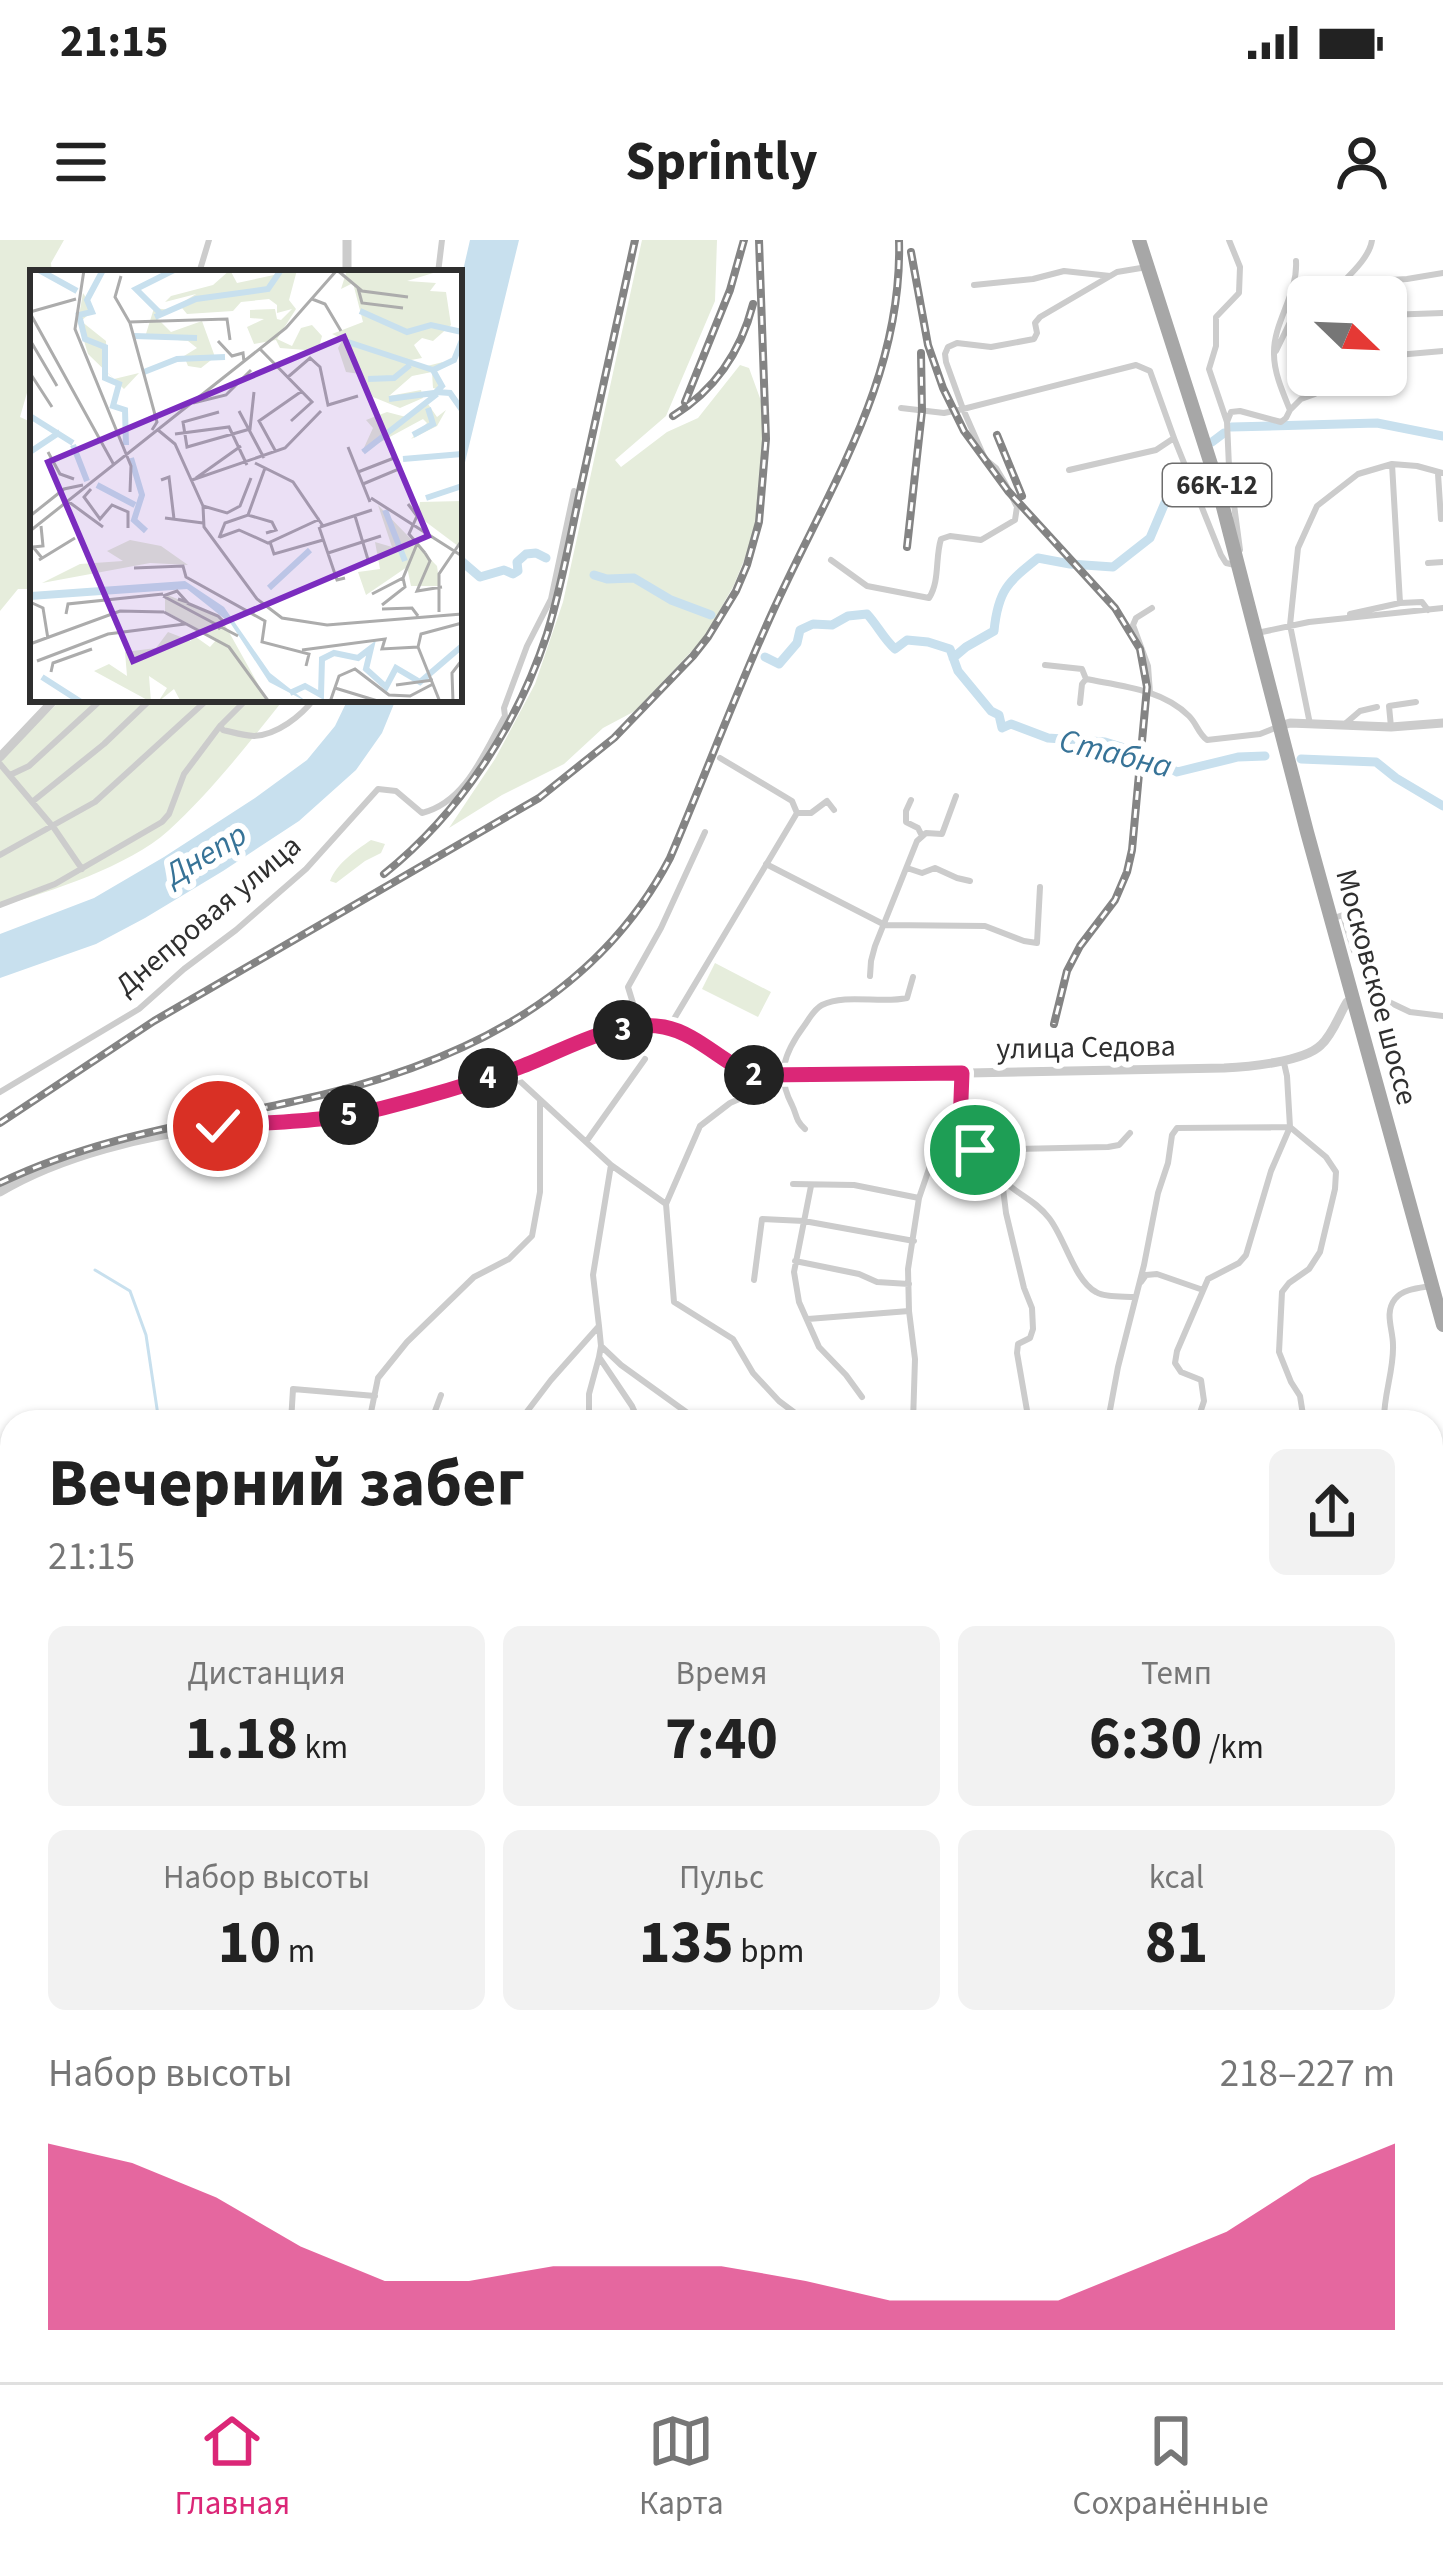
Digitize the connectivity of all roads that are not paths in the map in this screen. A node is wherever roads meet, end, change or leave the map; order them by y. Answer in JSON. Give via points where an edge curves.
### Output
{"nodes":[{"id":1,"x":209,"y":240,"type":"edge"},
{"id":2,"x":442,"y":240,"type":"edge"},
{"id":3,"x":1139,"y":240,"type":"edge"},
{"id":4,"x":1229,"y":240,"type":"edge"},
{"id":5,"x":1372,"y":240,"type":"edge"},
{"id":6,"x":1296,"y":261,"type":"dead end"},
{"id":7,"x":1147,"y":267,"type":"junction"},
{"id":8,"x":200,"y":270,"type":"edge"},
{"id":9,"x":438,"y":270,"type":"edge"},
{"id":10,"x":1443,"y":273,"type":"edge"},
{"id":11,"x":1110,"y":276,"type":"junction"},
{"id":12,"x":1349,"y":276,"type":"edge"},
{"id":13,"x":1407,"y":279,"type":"edge"},
{"id":14,"x":974,"y":285,"type":"dead end"},
{"id":15,"x":1443,"y":313,"type":"edge"},
{"id":16,"x":1407,"y":314,"type":"edge"},
{"id":17,"x":1287,"y":328,"type":"edge"},
{"id":18,"x":1443,"y":350,"type":"edge"},
{"id":19,"x":1274,"y":354,"type":"junction"},
{"id":20,"x":1407,"y":354,"type":"edge"},
{"id":21,"x":1309,"y":396,"type":"edge"},
{"id":22,"x":902,"y":408,"type":"dead end"},
{"id":23,"x":966,"y":408,"type":"junction"},
{"id":24,"x":1290,"y":410,"type":"junction"},
{"id":25,"x":1227,"y":422,"type":"junction"},
{"id":26,"x":1174,"y":439,"type":"junction"},
{"id":27,"x":1393,"y":464,"type":"junction"},
{"id":28,"x":1069,"y":470,"type":"dead end"},
{"id":29,"x":1440,"y":473,"type":"edge"},
{"id":30,"x":574,"y":491,"type":"dead end"},
{"id":31,"x":1441,"y":518,"type":"edge"},
{"id":32,"x":831,"y":560,"type":"dead end"},
{"id":33,"x":1443,"y":562,"type":"edge"},
{"id":34,"x":1428,"y":563,"type":"dead end"},
{"id":35,"x":1237,"y":565,"type":"junction"},
{"id":36,"x":1400,"y":603,"type":"junction"},
{"id":37,"x":1152,"y":608,"type":"dead end"},
{"id":38,"x":1443,"y":608,"type":"edge"},
{"id":39,"x":1429,"y":610,"type":"junction"},
{"id":40,"x":1342,"y":619,"type":"junction"},
{"id":41,"x":1290,"y":625,"type":"junction"},
{"id":42,"x":1255,"y":634,"type":"junction"},
{"id":43,"x":1045,"y":665,"type":"dead end"},
{"id":44,"x":1085,"y":679,"type":"junction"},
{"id":45,"x":1150,"y":693,"type":"junction"},
{"id":46,"x":52,"y":702,"type":"edge"},
{"id":47,"x":99,"y":702,"type":"edge"},
{"id":48,"x":148,"y":702,"type":"edge"},
{"id":49,"x":205,"y":702,"type":"edge"},
{"id":50,"x":244,"y":702,"type":"edge"},
{"id":51,"x":312,"y":702,"type":"edge"},
{"id":52,"x":1416,"y":702,"type":"dead end"},
{"id":53,"x":1080,"y":703,"type":"dead end"},
{"id":54,"x":1377,"y":707,"type":"dead end"},
{"id":55,"x":1443,"y":723,"type":"edge"},
{"id":56,"x":1310,"y":724,"type":"junction"},
{"id":57,"x":1343,"y":725,"type":"junction"},
{"id":58,"x":220,"y":726,"type":"junction"},
{"id":59,"x":1391,"y":727,"type":"junction"},
{"id":60,"x":1281,"y":729,"type":"junction"},
{"id":61,"x":719,"y":758,"type":"dead end"},
{"id":62,"x":0,"y":760,"type":"edge"},
{"id":63,"x":10,"y":776,"type":"junction"},
{"id":64,"x":956,"y":796,"type":"dead end"},
{"id":65,"x":911,"y":800,"type":"dead end"},
{"id":66,"x":32,"y":802,"type":"junction"},
{"id":67,"x":834,"y":810,"type":"dead end"},
{"id":68,"x":797,"y":813,"type":"junction"},
{"id":69,"x":52,"y":826,"type":"junction"},
{"id":70,"x":705,"y":832,"type":"dead end"},
{"id":71,"x":922,"y":836,"type":"junction"},
{"id":72,"x":0,"y":855,"type":"edge"},
{"id":73,"x":766,"y":864,"type":"junction"},
{"id":74,"x":907,"y":868,"type":"junction"},
{"id":75,"x":82,"y":869,"type":"junction"},
{"id":76,"x":970,"y":881,"type":"dead end"},
{"id":77,"x":1040,"y":887,"type":"dead end"},
{"id":78,"x":0,"y":905,"type":"edge"},
{"id":79,"x":1330,"y":919,"type":"junction"},
{"id":80,"x":886,"y":926,"type":"junction"},
{"id":81,"x":1354,"y":951,"type":"junction"},
{"id":82,"x":1343,"y":965,"type":"junction"},
{"id":83,"x":870,"y":976,"type":"dead end"},
{"id":84,"x":913,"y":977,"type":"dead end"},
{"id":85,"x":1352,"y":999,"type":"junction"},
{"id":86,"x":1443,"y":1016,"type":"edge"},
{"id":87,"x":640,"y":1026,"type":"junction"},
{"id":88,"x":667,"y":1030,"type":"junction"},
{"id":89,"x":646,"y":1059,"type":"dead end"},
{"id":90,"x":1283,"y":1059,"type":"junction"},
{"id":91,"x":509,"y":1071,"type":"junction"},
{"id":92,"x":962,"y":1073,"type":"junction"},
{"id":93,"x":775,"y":1077,"type":"junction"},
{"id":94,"x":0,"y":1092,"type":"edge"},
{"id":95,"x":540,"y":1100,"type":"junction"},
{"id":96,"x":960,"y":1102,"type":"junction"},
{"id":97,"x":1291,"y":1127,"type":"junction"},
{"id":98,"x":805,"y":1129,"type":"dead end"},
{"id":99,"x":1130,"y":1133,"type":"dead end"},
{"id":100,"x":586,"y":1142,"type":"junction"},
{"id":101,"x":975,"y":1150,"type":"junction"},
{"id":102,"x":611,"y":1166,"type":"junction"},
{"id":103,"x":1002,"y":1180,"type":"junction"},
{"id":104,"x":793,"y":1184,"type":"dead end"},
{"id":105,"x":811,"y":1186,"type":"junction"},
{"id":106,"x":0,"y":1192,"type":"edge"},
{"id":107,"x":919,"y":1198,"type":"junction"},
{"id":108,"x":666,"y":1204,"type":"junction"},
{"id":109,"x":804,"y":1221,"type":"junction"},
{"id":110,"x":914,"y":1241,"type":"junction"},
{"id":111,"x":795,"y":1261,"type":"junction"},
{"id":112,"x":754,"y":1280,"type":"dead end"},
{"id":113,"x":909,"y":1284,"type":"junction"},
{"id":114,"x":1432,"y":1285,"type":"junction"},
{"id":115,"x":1137,"y":1286,"type":"junction"},
{"id":116,"x":1203,"y":1289,"type":"junction"},
{"id":117,"x":1135,"y":1297,"type":"junction"},
{"id":118,"x":909,"y":1311,"type":"junction"},
{"id":119,"x":808,"y":1319,"type":"junction"},
{"id":120,"x":1443,"y":1325,"type":"edge"},
{"id":121,"x":599,"y":1326,"type":"junction"},
{"id":122,"x":601,"y":1346,"type":"junction"},
{"id":123,"x":599,"y":1357,"type":"junction"},
{"id":124,"x":441,"y":1395,"type":"dead end"},
{"id":125,"x":372,"y":1396,"type":"junction"},
{"id":126,"x":862,"y":1397,"type":"dead end"},
{"id":127,"x":292,"y":1410,"type":"edge"},
{"id":128,"x":370,"y":1410,"type":"edge"},
{"id":129,"x":435,"y":1410,"type":"edge"},
{"id":130,"x":528,"y":1410,"type":"edge"},
{"id":131,"x":589,"y":1410,"type":"edge"},
{"id":132,"x":634,"y":1410,"type":"edge"},
{"id":133,"x":683,"y":1410,"type":"edge"},
{"id":134,"x":791,"y":1410,"type":"edge"},
{"id":135,"x":913,"y":1410,"type":"edge"},
{"id":136,"x":1027,"y":1410,"type":"edge"},
{"id":137,"x":1110,"y":1410,"type":"edge"},
{"id":138,"x":1201,"y":1410,"type":"edge"},
{"id":139,"x":1302,"y":1410,"type":"edge"},
{"id":140,"x":1384,"y":1410,"type":"edge"}],
"edges":[{"from":1,"to":8,"type":"street"},
{"from":2,"to":9,"type":"street"},
{"from":3,"to":7,"type":"main road","number":"66К-12"},
{"from":4,"to":25,"type":"street","via":[[1239,293],[1216,317],[1209,370]]},
{"from":5,"to":12,"type":"street"},
{"from":6,"to":19,"type":"street"},
{"from":7,"to":11,"type":"street"},
{"from":7,"to":35,"type":"main road","number":"66К-12"},
{"from":10,"to":13,"type":"street"},
{"from":11,"to":14,"type":"street","via":[[1064,271]]},
{"from":11,"to":23,"type":"street","via":[[1040,317],[1034,339],[949,347],[946,362]]},
{"from":15,"to":16,"type":"street"},
{"from":17,"to":19,"type":"street"},
{"from":18,"to":20,"type":"street"},
{"from":19,"to":24,"type":"street"},
{"from":21,"to":24,"type":"street"},
{"from":22,"to":23,"type":"street"},
{"from":23,"to":26,"type":"street","via":[[1136,365],[1150,371]]},
{"from":23,"to":32,"type":"street","via":[[1017,507],[1015,520],[981,540],[941,539],[928,598],[867,586]]},
{"from":24,"to":25,"type":"street","via":[[1281,422],[1240,411]]},
{"from":25,"to":35,"type":"street"},
{"from":26,"to":28,"type":"street"},
{"from":26,"to":35,"type":"street","via":[[1221,555]]},
{"from":27,"to":29,"type":"street"},
{"from":27,"to":36,"type":"street"},
{"from":27,"to":41,"type":"street","via":[[1358,475],[1317,506],[1298,548]]},
{"from":29,"to":31,"type":"street"},
{"from":30,"to":94,"type":"street","name":"Днепровая улица","via":[[551,599],[505,716],[455,797],[422,813],[396,791],[378,789],[306,869],[139,1009]]},
{"from":33,"to":34,"type":"street"},
{"from":35,"to":42,"type":"main road","number":"66К-12"},
{"from":36,"to":39,"type":"street","via":[[1422,602]]},
{"from":36,"to":40,"type":"street"},
{"from":37,"to":45,"type":"street","via":[[1133,625]]},
{"from":38,"to":39,"type":"street"},
{"from":39,"to":40,"type":"street"},
{"from":40,"to":41,"type":"street"},
{"from":41,"to":42,"type":"street"},
{"from":41,"to":56,"type":"street"},
{"from":42,"to":60,"type":"main road","number":"66К-12"},
{"from":43,"to":44,"type":"street","via":[[1082,669]]},
{"from":44,"to":45,"type":"street"},
{"from":44,"to":53,"type":"street"},
{"from":45,"to":60,"type":"street","via":[[1189,716],[1207,740]]},
{"from":46,"to":62,"type":"street"},
{"from":47,"to":63,"type":"street"},
{"from":48,"to":66,"type":"street"},
{"from":49,"to":69,"type":"street","via":[[95,802]]},
{"from":50,"to":58,"type":"street"},
{"from":51,"to":58,"type":"street","via":[[256,736]]},
{"from":52,"to":59,"type":"street","via":[[1389,706]]},
{"from":54,"to":57,"type":"street"},
{"from":55,"to":59,"type":"street"},
{"from":56,"to":57,"type":"street"},
{"from":56,"to":60,"type":"street"},
{"from":57,"to":59,"type":"street"},
{"from":58,"to":75,"type":"street","via":[[162,822]]},
{"from":60,"to":79,"type":"main road","name":"Московское шоссе","number":"66К-12"},
{"from":61,"to":68,"type":"street","via":[[793,801]]},
{"from":62,"to":63,"type":"street"},
{"from":63,"to":66,"type":"street"},
{"from":64,"to":71,"type":"street","via":[[942,834]]},
{"from":65,"to":71,"type":"street","via":[[906,822]]},
{"from":66,"to":69,"type":"street"},
{"from":67,"to":68,"type":"street","via":[[827,801]]},
{"from":68,"to":73,"type":"street"},
{"from":69,"to":72,"type":"street"},
{"from":69,"to":75,"type":"street"},
{"from":70,"to":87,"type":"street","via":[[628,987]]},
{"from":71,"to":74,"type":"street"},
{"from":73,"to":80,"type":"street"},
{"from":73,"to":88,"type":"street"},
{"from":74,"to":76,"type":"street"},
{"from":74,"to":80,"type":"street"},
{"from":75,"to":78,"type":"street"},
{"from":77,"to":80,"type":"street","via":[[1037,943],[985,926]]},
{"from":79,"to":81,"type":"street","via":[[1343,915]]},
{"from":79,"to":82,"type":"main road","name":"Московское шоссе","number":"66К-12"},
{"from":80,"to":83,"type":"street"},
{"from":81,"to":82,"type":"street"},
{"from":81,"to":86,"type":"street","via":[[1367,953],[1389,1002]]},
{"from":82,"to":85,"type":"main road","name":"Московское шоссе","number":"66К-12"},
{"from":84,"to":93,"type":"street","via":[[907,998],[818,1007]]},
{"from":85,"to":90,"type":"street","name":"улица Седова","via":[[1318,1048]]},
{"from":85,"to":114,"type":"main road","name":"Московское шоссе","number":"66К-12"},
{"from":87,"to":88,"type":"street","name":"улица Седова"},
{"from":87,"to":91,"type":"street","name":"улица Седова"},
{"from":88,"to":93,"type":"street","name":"улица Седова","via":[[733,1067]]},
{"from":89,"to":100,"type":"street"},
{"from":90,"to":92,"type":"street","name":"улица Седова","via":[[1224,1068]]},
{"from":90,"to":97,"type":"street"},
{"from":91,"to":95,"type":"street"},
{"from":91,"to":106,"type":"street","name":"улица Седова","via":[[377,1109],[134,1143],[39,1171]]},
{"from":92,"to":93,"type":"street","name":"улица Седова"},
{"from":92,"to":96,"type":"street"},
{"from":93,"to":98,"type":"street"},
{"from":93,"to":108,"type":"street","via":[[700,1126]]},
{"from":95,"to":100,"type":"street"},
{"from":95,"to":125,"type":"street","via":[[532,1237],[474,1276],[407,1342]]},
{"from":96,"to":101,"type":"street","via":[[960,1125]]},
{"from":96,"to":107,"type":"street"},
{"from":97,"to":115,"type":"street","via":[[1177,1128]]},
{"from":97,"to":116,"type":"street","via":[[1246,1255]]},
{"from":97,"to":139,"type":"street","via":[[1336,1172],[1320,1252],[1282,1292],[1280,1352]]},
{"from":99,"to":101,"type":"street","via":[[1108,1147]]},
{"from":100,"to":102,"type":"street"},
{"from":101,"to":103,"type":"street"},
{"from":102,"to":108,"type":"street"},
{"from":102,"to":121,"type":"street","via":[[593,1275]]},
{"from":103,"to":117,"type":"street","via":[[1035,1200],[1098,1294]]},
{"from":103,"to":136,"type":"street","via":[[1032,1308],[1030,1338],[1016,1352]]},
{"from":104,"to":105,"type":"street"},
{"from":105,"to":107,"type":"street"},
{"from":105,"to":109,"type":"street"},
{"from":107,"to":110,"type":"street"},
{"from":108,"to":134,"type":"street","via":[[674,1302],[733,1340]]},
{"from":109,"to":110,"type":"street"},
{"from":109,"to":111,"type":"street"},
{"from":109,"to":112,"type":"street","via":[[762,1220]]},
{"from":110,"to":113,"type":"street"},
{"from":111,"to":113,"type":"street"},
{"from":111,"to":119,"type":"street"},
{"from":113,"to":118,"type":"street"},
{"from":114,"to":120,"type":"main road","name":"Московское шоссе","number":"66К-12"},
{"from":114,"to":140,"type":"street","via":[[1392,1302]]},
{"from":115,"to":116,"type":"street","via":[[1156,1274]]},
{"from":115,"to":117,"type":"street"},
{"from":116,"to":138,"type":"street","via":[[1175,1364],[1202,1380]]},
{"from":117,"to":137,"type":"street"},
{"from":118,"to":119,"type":"street"},
{"from":118,"to":135,"type":"street"},
{"from":119,"to":126,"type":"street","via":[[819,1347]]},
{"from":121,"to":122,"type":"street"},
{"from":121,"to":130,"type":"street"},
{"from":122,"to":123,"type":"street"},
{"from":122,"to":133,"type":"street"},
{"from":123,"to":131,"type":"street"},
{"from":123,"to":132,"type":"street"},
{"from":124,"to":129,"type":"street"},
{"from":125,"to":127,"type":"street","via":[[293,1389]]},
{"from":125,"to":128,"type":"street"}]}
